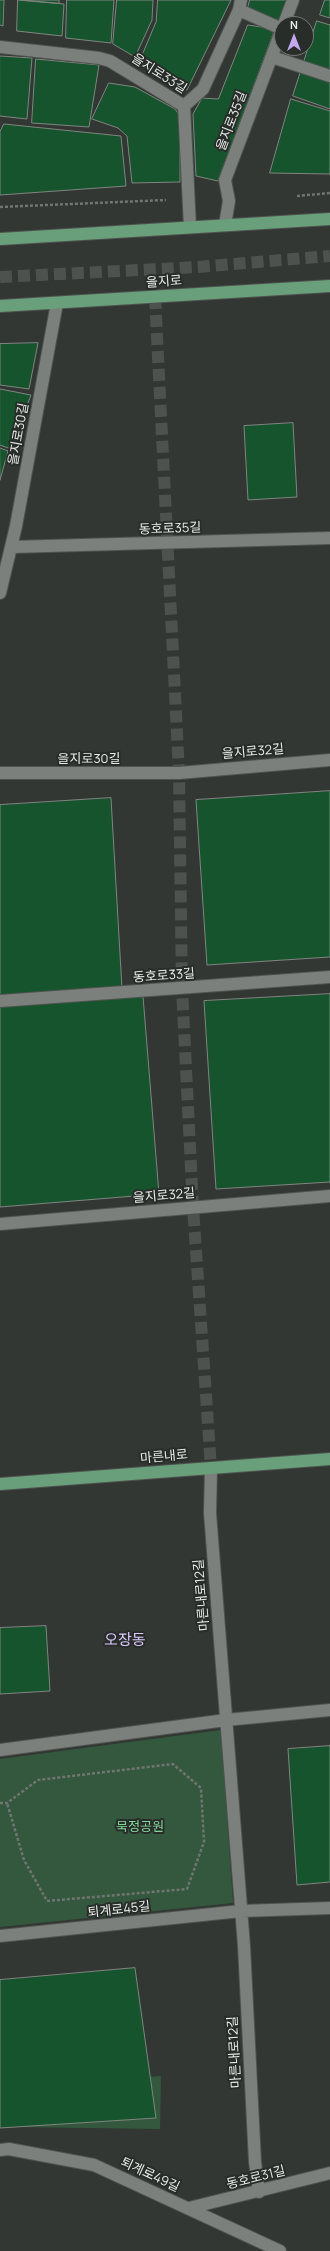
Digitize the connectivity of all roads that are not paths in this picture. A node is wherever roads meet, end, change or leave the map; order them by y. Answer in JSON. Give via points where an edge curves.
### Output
{"nodes":[{"id":1,"x":293,"y":0,"type":"edge"},
{"id":2,"x":240,"y":5,"type":"edge"},
{"id":3,"x":287,"y":16,"type":"edge"},
{"id":4,"x":274,"y":24,"type":"edge"},
{"id":5,"x":0,"y":47,"type":"edge"},
{"id":6,"x":274,"y":51,"type":"edge"},
{"id":7,"x":272,"y":57,"type":"junction"},
{"id":8,"x":330,"y":76,"type":"edge"},
{"id":9,"x":184,"y":106,"type":"junction"},
{"id":10,"x":330,"y":219,"type":"edge"},
{"id":11,"x":224,"y":225,"type":"junction"},
{"id":12,"x":190,"y":227,"type":"junction"},
{"id":13,"x":0,"y":239,"type":"edge"},
{"id":14,"x":330,"y":286,"type":"edge"},
{"id":15,"x":57,"y":303,"type":"junction"},
{"id":16,"x":0,"y":306,"type":"edge"},
{"id":17,"x":330,"y":538,"type":"edge"},
{"id":18,"x":11,"y":547,"type":"junction"},
{"id":19,"x":2,"y":580,"type":"edge"},
{"id":20,"x":0,"y":593,"type":"edge"},
{"id":21,"x":330,"y":760,"type":"edge"},
{"id":22,"x":0,"y":773,"type":"edge"},
{"id":23,"x":178,"y":773,"type":"joint"},
{"id":24,"x":330,"y":977,"type":"edge"},
{"id":25,"x":0,"y":1001,"type":"edge"},
{"id":26,"x":330,"y":1196,"type":"edge"},
{"id":27,"x":0,"y":1224,"type":"edge"},
{"id":28,"x":330,"y":1459,"type":"edge"},
{"id":29,"x":211,"y":1468,"type":"junction"},
{"id":30,"x":0,"y":1484,"type":"edge"},
{"id":31,"x":330,"y":1710,"type":"edge"},
{"id":32,"x":226,"y":1720,"type":"junction"},
{"id":33,"x":0,"y":1750,"type":"edge"},
{"id":34,"x":330,"y":1908,"type":"edge"},
{"id":35,"x":241,"y":1911,"type":"junction"},
{"id":36,"x":0,"y":1936,"type":"edge"},
{"id":37,"x":0,"y":2150,"type":"edge"},
{"id":38,"x":330,"y":2173,"type":"edge"},
{"id":39,"x":259,"y":2192,"type":"junction"},
{"id":40,"x":189,"y":2208,"type":"junction"},
{"id":41,"x":280,"y":2251,"type":"edge"}],
"edges":[{"from":1,"to":3,"type":"street"},
{"from":2,"to":4,"type":"street"},
{"from":2,"to":9,"type":"street","via":[[203,89]]},
{"from":5,"to":9,"type":"street","name":"을지로33길","via":[[110,61]]},
{"from":6,"to":7,"type":"street","name":"을지로35길"},
{"from":7,"to":8,"type":"street"},
{"from":7,"to":11,"type":"street","name":"을지로35길","via":[[225,180],[229,201]]},
{"from":9,"to":12,"type":"street","name":"을지로33길"},
{"from":10,"to":11,"type":"main road"},
{"from":11,"to":12,"type":"main road"},
{"from":12,"to":13,"type":"main road"},
{"from":14,"to":15,"type":"main road","name":"을지로"},
{"from":15,"to":16,"type":"main road","name":"을지로"},
{"from":15,"to":18,"type":"street","name":"을지로30길"},
{"from":17,"to":18,"type":"street","name":"동호로35길"},
{"from":18,"to":19,"type":"street","name":"을지로30길"},
{"from":19,"to":20,"type":"street","name":"을지로30길"},
{"from":21,"to":23,"type":"street","name":"을지로32길"},
{"from":22,"to":23,"type":"street","name":"을지로30길"},
{"from":24,"to":25,"type":"street","name":"동호로33길"},
{"from":26,"to":27,"type":"street","name":"을지로32길"},
{"from":28,"to":29,"type":"main road","name":"마른내로"},
{"from":29,"to":30,"type":"main road","name":"마른내로"},
{"from":29,"to":32,"type":"street","name":"마른내로12길","via":[[210,1513]]},
{"from":31,"to":32,"type":"street"},
{"from":32,"to":33,"type":"street"},
{"from":32,"to":35,"type":"street","name":"마른내로12길"},
{"from":34,"to":35,"type":"street"},
{"from":35,"to":36,"type":"street","name":"퇴계로45길"},
{"from":35,"to":39,"type":"street","name":"마른내로12길","via":[[255,2162]]},
{"from":37,"to":40,"type":"street","name":"퇴계로49길","via":[[9,2149],[94,2165]]},
{"from":38,"to":39,"type":"street","name":"동호로31길"},
{"from":39,"to":40,"type":"street","name":"동호로31길"},
{"from":40,"to":41,"type":"street","name":"퇴계로49길"}]}
